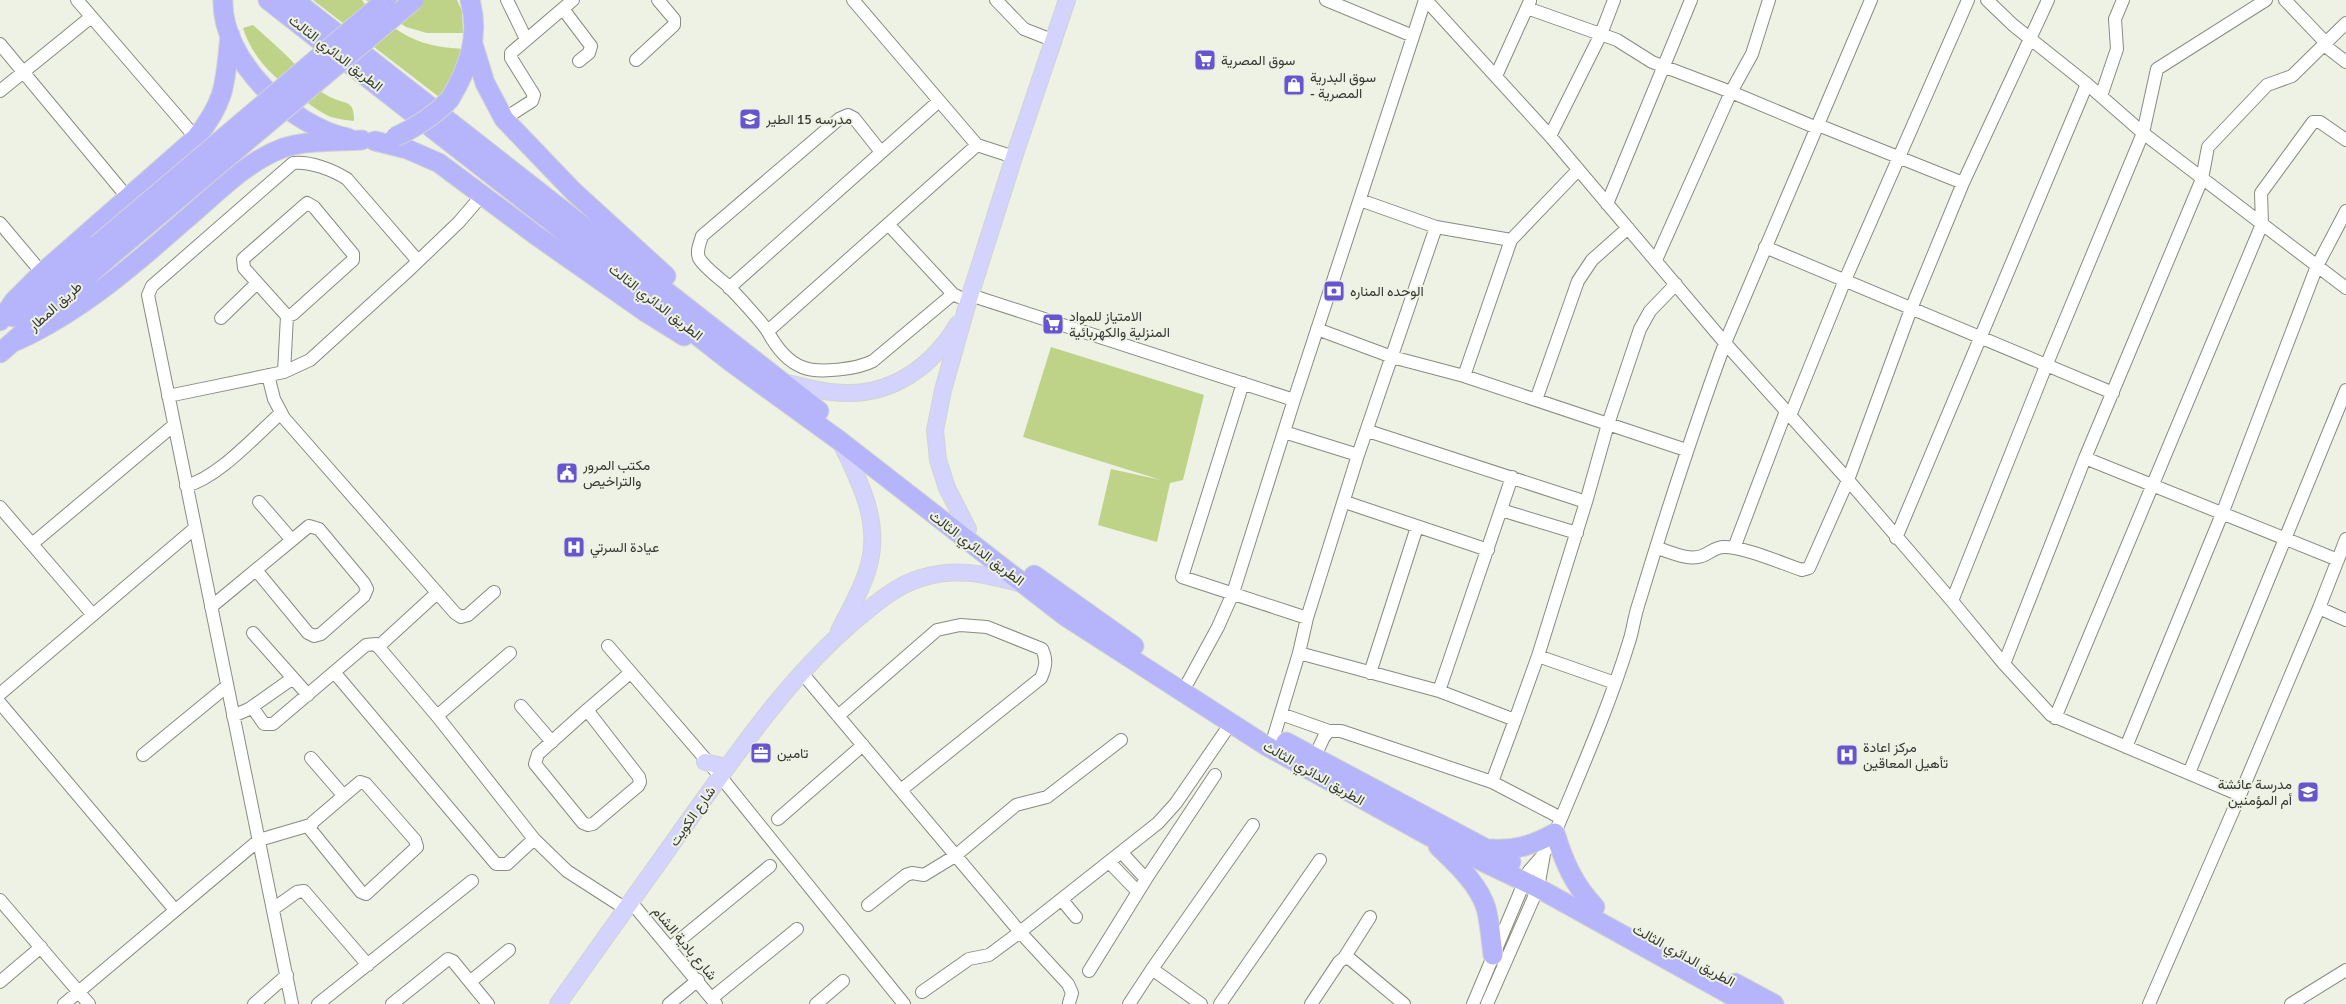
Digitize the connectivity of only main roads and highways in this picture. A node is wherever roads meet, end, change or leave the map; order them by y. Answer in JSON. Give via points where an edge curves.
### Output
{"nodes":[{"id":1,"x":207,"y":0,"type":"edge"},
{"id":2,"x":222,"y":0,"type":"edge"},
{"id":3,"x":268,"y":0,"type":"edge"},
{"id":4,"x":294,"y":0,"type":"edge"},
{"id":5,"x":386,"y":0,"type":"edge"},
{"id":6,"x":414,"y":0,"type":"edge"},
{"id":7,"x":470,"y":0,"type":"edge"},
{"id":8,"x":483,"y":0,"type":"edge"},
{"id":9,"x":1067,"y":0,"type":"edge"},
{"id":10,"x":228,"y":29,"type":"junction"},
{"id":11,"x":474,"y":38,"type":"junction"},
{"id":12,"x":369,"y":140,"type":"junction"},
{"id":13,"x":103,"y":252,"type":"junction"},
{"id":14,"x":968,"y":304,"type":"junction"},
{"id":15,"x":0,"y":321,"type":"edge"},
{"id":16,"x":0,"y":328,"type":"edge"},
{"id":17,"x":729,"y":339,"type":"junction"},
{"id":18,"x":16,"y":341,"type":"junction"},
{"id":19,"x":0,"y":353,"type":"edge"},
{"id":20,"x":731,"y":362,"type":"junction"},
{"id":21,"x":782,"y":382,"type":"junction"},
{"id":22,"x":840,"y":441,"type":"junction"},
{"id":23,"x":968,"y":529,"type":"junction"},
{"id":24,"x":1028,"y":586,"type":"junction"},
{"id":25,"x":836,"y":637,"type":"junction"},
{"id":26,"x":705,"y":762,"type":"road end"},
{"id":27,"x":723,"y":772,"type":"junction"},
{"id":28,"x":1428,"y":836,"type":"junction"},
{"id":29,"x":1487,"y":849,"type":"junction"},
{"id":30,"x":1533,"y":879,"type":"junction"},
{"id":31,"x":1595,"y":907,"type":"junction"},
{"id":32,"x":1493,"y":956,"type":"road end"},
{"id":33,"x":558,"y":1004,"type":"edge"},
{"id":34,"x":1747,"y":1004,"type":"edge"},
{"id":35,"x":1774,"y":1004,"type":"edge"}],
"edges":[{"from":1,"to":10,"type":"highway"},
{"from":2,"to":10,"type":"highway"},
{"from":3,"to":20,"type":"highway","name":"الطريق الدائري الثالث"},
{"from":4,"to":17,"type":"highway","name":"الطريق الدائري الثالث"},
{"from":5,"to":13,"type":"highway","bridge":true},
{"from":6,"to":13,"type":"highway","bridge":true},
{"from":7,"to":11,"type":"highway","via":[[474,14]]},
{"from":8,"to":11,"type":"highway"},
{"from":9,"to":14,"type":"main road"},
{"from":10,"to":12,"type":"highway","via":[[247,67],[283,105],[326,131]]},
{"from":10,"to":15,"type":"highway","via":[[223,92],[212,118],[196,138],[42,273],[14,301]]},
{"from":11,"to":12,"type":"highway","bridge":true,"via":[[464,72],[450,99],[424,122],[395,137]]},
{"from":11,"to":17,"type":"highway","via":[[484,83],[504,119],[541,160]]},
{"from":12,"to":18,"type":"highway","via":[[298,145],[263,158],[239,174],[150,251],[78,307]]},
{"from":12,"to":20,"type":"highway","via":[[426,156],[644,311]]},
{"from":13,"to":16,"type":"highway","name":"طريق المطار"},
{"from":13,"to":18,"type":"highway","name":"طريق المطار"},
{"from":14,"to":21,"type":"main road","via":[[947,341],[931,359],[903,381],[848,394]]},
{"from":14,"to":23,"type":"main road","via":[[935,430],[938,460],[947,488]]},
{"from":17,"to":21,"type":"highway","name":"الطريق الدائري الثالث"},
{"from":18,"to":19,"type":"highway","name":"طريق المطار"},
{"from":20,"to":22,"type":"highway","name":"الطريق الدائري الثالث"},
{"from":21,"to":23,"type":"highway","name":"الطريق الدائري الثالث"},
{"from":22,"to":24,"type":"highway","name":"الطريق الدائري الثالث","via":[[902,492]]},
{"from":22,"to":25,"type":"main road","name":"شارع الكويت","via":[[866,498],[873,542],[862,586]]},
{"from":23,"to":29,"type":"highway","name":"الطريق الدائري الثالث","via":[[1160,665],[1274,736]]},
{"from":24,"to":25,"type":"main road","name":"شارع الكويت","via":[[963,571],[919,578],[893,591]]},
{"from":24,"to":28,"type":"highway","name":"الطريق الدائري الثالث","via":[[1065,616],[1265,746]]},
{"from":25,"to":27,"type":"main road","name":"شارع الكويت","via":[[767,712]]},
{"from":26,"to":27,"type":"main road"},
{"from":27,"to":33,"type":"main road","name":"شارع الكويت"},
{"from":28,"to":30,"type":"highway","name":"الطريق الدائري الثالث"},
{"from":28,"to":32,"type":"highway","via":[[1479,892],[1486,909]]},
{"from":29,"to":30,"type":"highway","name":"الطريق الدائري الثالث"},
{"from":29,"to":31,"type":"highway","via":[[1526,847],[1558,826],[1569,872]]},
{"from":30,"to":31,"type":"highway","name":"الطريق الدائري الثالث"},
{"from":30,"to":34,"type":"highway","name":"الطريق الدائري الثالث"},
{"from":31,"to":35,"type":"highway","name":"الطريق الدائري الثالث"}]}
